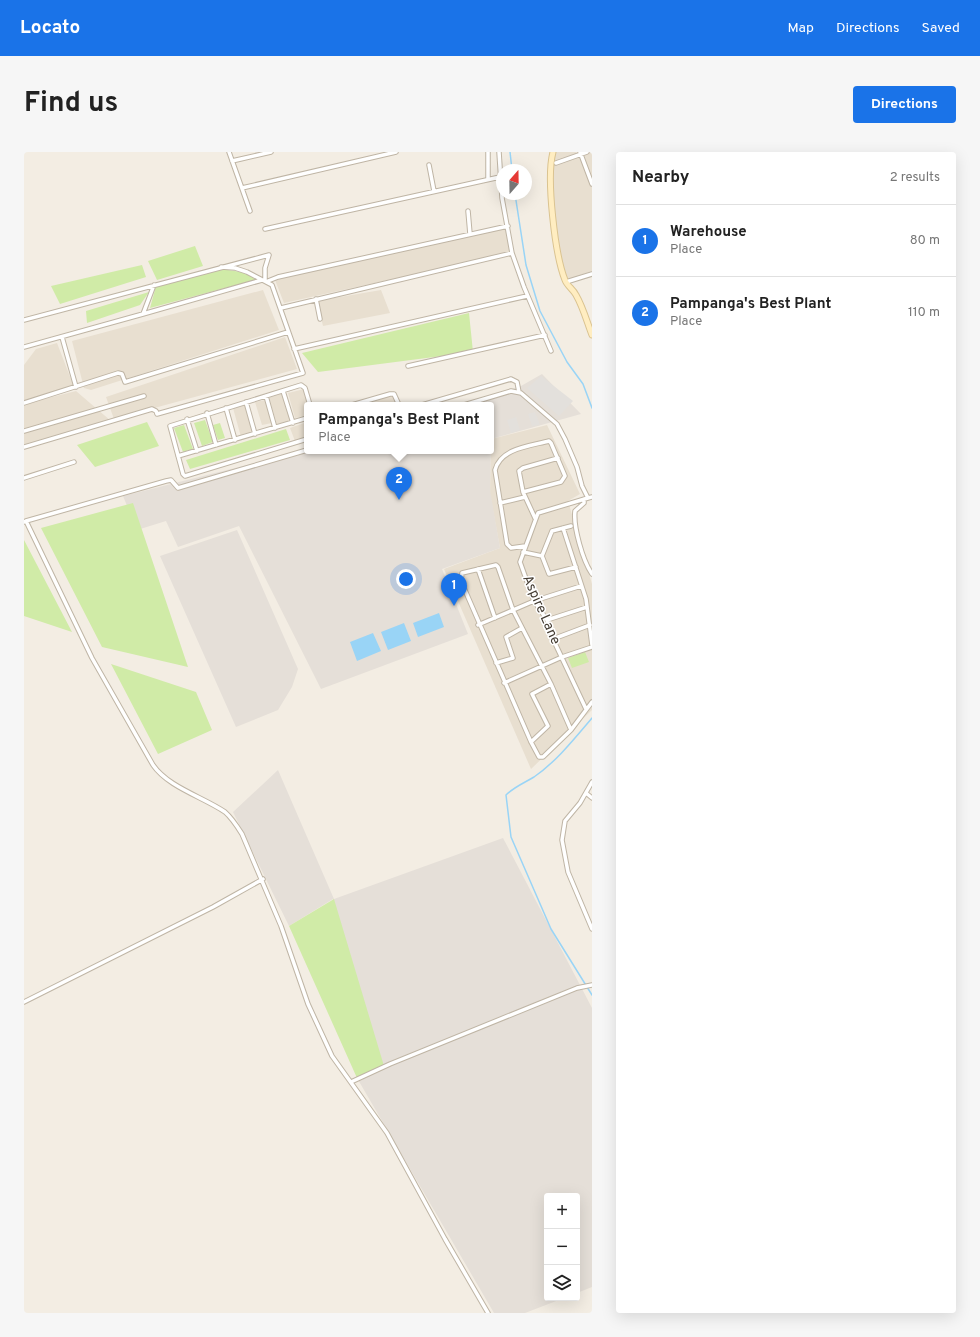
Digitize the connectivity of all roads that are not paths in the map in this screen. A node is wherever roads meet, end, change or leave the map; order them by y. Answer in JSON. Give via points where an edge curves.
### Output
{"nodes":[{"id":1,"x":230,"y":152,"type":"edge"},
{"id":2,"x":271,"y":152,"type":"edge"},
{"id":3,"x":396,"y":152,"type":"edge"},
{"id":4,"x":488,"y":152,"type":"edge"},
{"id":5,"x":499,"y":152,"type":"edge"},
{"id":6,"x":552,"y":152,"type":"edge"},
{"id":7,"x":587,"y":152,"type":"edge"},
{"id":8,"x":581,"y":153,"type":"edge"},
{"id":9,"x":232,"y":161,"type":"junction"},
{"id":10,"x":556,"y":163,"type":"dead end"},
{"id":11,"x":499,"y":164,"type":"edge"},
{"id":12,"x":429,"y":165,"type":"dead end"},
{"id":13,"x":496,"y":178,"type":"edge"},
{"id":14,"x":488,"y":179,"type":"junction"},
{"id":15,"x":592,"y":184,"type":"edge"},
{"id":16,"x":242,"y":188,"type":"junction"},
{"id":17,"x":434,"y":191,"type":"junction"},
{"id":18,"x":504,"y":200,"type":"edge"},
{"id":19,"x":468,"y":211,"type":"dead end"},
{"id":20,"x":250,"y":212,"type":"dead end"},
{"id":21,"x":508,"y":226,"type":"junction"},
{"id":22,"x":265,"y":229,"type":"dead end"},
{"id":23,"x":470,"y":234,"type":"junction"},
{"id":24,"x":512,"y":253,"type":"junction"},
{"id":25,"x":221,"y":267,"type":"junction"},
{"id":26,"x":592,"y":274,"type":"edge"},
{"id":27,"x":265,"y":281,"type":"junction"},
{"id":28,"x":566,"y":282,"type":"junction"},
{"id":29,"x":154,"y":285,"type":"junction"},
{"id":30,"x":527,"y":296,"type":"junction"},
{"id":31,"x":316,"y":298,"type":"junction"},
{"id":32,"x":280,"y":308,"type":"junction"},
{"id":33,"x":143,"y":314,"type":"junction"},
{"id":34,"x":320,"y":319,"type":"dead end"},
{"id":35,"x":24,"y":320,"type":"edge"},
{"id":36,"x":288,"y":332,"type":"junction"},
{"id":37,"x":545,"y":335,"type":"junction"},
{"id":38,"x":592,"y":335,"type":"edge"},
{"id":39,"x":62,"y":337,"type":"junction"},
{"id":40,"x":24,"y":347,"type":"edge"},
{"id":41,"x":294,"y":349,"type":"junction"},
{"id":42,"x":551,"y":351,"type":"dead end"},
{"id":43,"x":408,"y":366,"type":"dead end"},
{"id":44,"x":76,"y":387,"type":"junction"},
{"id":45,"x":283,"y":391,"type":"junction"},
{"id":46,"x":519,"y":392,"type":"junction"},
{"id":47,"x":144,"y":396,"type":"dead end"},
{"id":48,"x":266,"y":396,"type":"junction"},
{"id":49,"x":246,"y":402,"type":"junction"},
{"id":50,"x":309,"y":402,"type":"edge"},
{"id":51,"x":362,"y":402,"type":"edge"},
{"id":52,"x":398,"y":402,"type":"edge"},
{"id":53,"x":432,"y":402,"type":"edge"},
{"id":54,"x":475,"y":402,"type":"edge"},
{"id":55,"x":24,"y":403,"type":"edge"},
{"id":56,"x":226,"y":408,"type":"junction"},
{"id":57,"x":207,"y":413,"type":"junction"},
{"id":58,"x":187,"y":419,"type":"junction"},
{"id":59,"x":304,"y":419,"type":"edge"},
{"id":60,"x":293,"y":423,"type":"junction"},
{"id":61,"x":275,"y":428,"type":"junction"},
{"id":62,"x":24,"y":431,"type":"edge"},
{"id":63,"x":255,"y":434,"type":"junction"},
{"id":64,"x":235,"y":440,"type":"junction"},
{"id":65,"x":304,"y":440,"type":"edge"},
{"id":66,"x":216,"y":445,"type":"junction"},
{"id":67,"x":24,"y":447,"type":"edge"},
{"id":68,"x":197,"y":451,"type":"junction"},
{"id":69,"x":304,"y":451,"type":"edge"},
{"id":70,"x":178,"y":456,"type":"junction"},
{"id":71,"x":558,"y":458,"type":"junction"},
{"id":72,"x":74,"y":462,"type":"dead end"},
{"id":73,"x":24,"y":478,"type":"edge"},
{"id":74,"x":523,"y":492,"type":"junction"},
{"id":75,"x":525,"y":498,"type":"junction"},
{"id":76,"x":588,"y":498,"type":"edge"},
{"id":77,"x":500,"y":503,"type":"junction"},
{"id":78,"x":535,"y":518,"type":"junction"},
{"id":79,"x":25,"y":522,"type":"edge"},
{"id":80,"x":571,"y":526,"type":"dead end"},
{"id":81,"x":563,"y":528,"type":"junction"},
{"id":82,"x":525,"y":546,"type":"junction"},
{"id":83,"x":523,"y":552,"type":"junction"},
{"id":84,"x":542,"y":556,"type":"junction"},
{"id":85,"x":576,"y":567,"type":"junction"},
{"id":86,"x":478,"y":569,"type":"junction"},
{"id":87,"x":592,"y":574,"type":"edge"},
{"id":88,"x":582,"y":586,"type":"junction"},
{"id":89,"x":534,"y":601,"type":"junction"},
{"id":90,"x":587,"y":606,"type":"junction"},
{"id":91,"x":513,"y":610,"type":"junction"},
{"id":92,"x":494,"y":618,"type":"junction"},
{"id":93,"x":547,"y":620,"type":"junction"},
{"id":94,"x":478,"y":625,"type":"junction"},
{"id":95,"x":590,"y":625,"type":"junction"},
{"id":96,"x":522,"y":628,"type":"junction"},
{"id":97,"x":553,"y":639,"type":"junction"},
{"id":98,"x":592,"y":646,"type":"edge"},
{"id":99,"x":562,"y":657,"type":"junction"},
{"id":100,"x":496,"y":664,"type":"junction"},
{"id":101,"x":543,"y":666,"type":"junction"},
{"id":102,"x":504,"y":683,"type":"junction"},
{"id":103,"x":552,"y":684,"type":"junction"},
{"id":104,"x":592,"y":702,"type":"edge"},
{"id":105,"x":586,"y":709,"type":"junction"},
{"id":106,"x":571,"y":730,"type":"junction"},
{"id":107,"x":531,"y":742,"type":"junction"},
{"id":108,"x":592,"y":782,"type":"edge"},
{"id":109,"x":586,"y":793,"type":"junction"},
{"id":110,"x":592,"y":798,"type":"edge"},
{"id":111,"x":263,"y":879,"type":"junction"},
{"id":112,"x":592,"y":929,"type":"edge"},
{"id":113,"x":591,"y":985,"type":"edge"},
{"id":114,"x":24,"y":1002,"type":"edge"},
{"id":115,"x":352,"y":1082,"type":"junction"},
{"id":116,"x":488,"y":1313,"type":"edge"}],
"edges":[{"from":1,"to":9,"type":"street"},
{"from":2,"to":9,"type":"street"},
{"from":3,"to":16,"type":"street"},
{"from":4,"to":14,"type":"street"},
{"from":5,"to":11,"type":"street"},
{"from":6,"to":28,"type":"street","via":[[550,184],[558,254]]},
{"from":7,"to":8,"type":"street"},
{"from":8,"to":10,"type":"street"},
{"from":8,"to":15,"type":"street"},
{"from":9,"to":16,"type":"street"},
{"from":12,"to":17,"type":"street"},
{"from":13,"to":14,"type":"street"},
{"from":14,"to":17,"type":"street"},
{"from":16,"to":20,"type":"street"},
{"from":17,"to":22,"type":"street"},
{"from":18,"to":21,"type":"street"},
{"from":19,"to":23,"type":"street"},
{"from":21,"to":23,"type":"street"},
{"from":21,"to":24,"type":"street"},
{"from":23,"to":27,"type":"street"},
{"from":24,"to":30,"type":"street"},
{"from":24,"to":31,"type":"street"},
{"from":25,"to":27,"type":"street","via":[[248,272]]},
{"from":25,"to":27,"type":"street","via":[[268,255]]},
{"from":25,"to":29,"type":"street"},
{"from":26,"to":28,"type":"street"},
{"from":27,"to":32,"type":"street","via":[[272,285]]},
{"from":27,"to":33,"type":"street"},
{"from":28,"to":38,"type":"street","via":[[576,294]]},
{"from":29,"to":33,"type":"street"},
{"from":29,"to":35,"type":"street"},
{"from":30,"to":37,"type":"street"},
{"from":30,"to":41,"type":"street"},
{"from":31,"to":32,"type":"street"},
{"from":31,"to":34,"type":"street"},
{"from":32,"to":36,"type":"street"},
{"from":33,"to":39,"type":"street"},
{"from":36,"to":41,"type":"street"},
{"from":36,"to":44,"type":"street","via":[[125,382],[122,374],[118,373]]},
{"from":37,"to":42,"type":"street"},
{"from":37,"to":43,"type":"street"},
{"from":39,"to":40,"type":"street"},
{"from":39,"to":44,"type":"street"},
{"from":41,"to":67,"type":"street","via":[[303,373],[157,414],[152,409]]},
{"from":44,"to":55,"type":"street"},
{"from":45,"to":48,"type":"street"},
{"from":45,"to":50,"type":"street","via":[[301,385],[305,388]]},
{"from":45,"to":60,"type":"street"},
{"from":46,"to":53,"type":"street","via":[[517,382],[510,379]]},
{"from":46,"to":54,"type":"street"},
{"from":46,"to":76,"type":"street","via":[[557,424]]},
{"from":47,"to":62,"type":"street"},
{"from":48,"to":49,"type":"street"},
{"from":48,"to":61,"type":"street"},
{"from":49,"to":56,"type":"street"},
{"from":49,"to":63,"type":"street"},
{"from":51,"to":52,"type":"street","via":[[390,394],[394,394]]},
{"from":56,"to":57,"type":"street"},
{"from":56,"to":64,"type":"street"},
{"from":57,"to":58,"type":"street"},
{"from":57,"to":66,"type":"street"},
{"from":58,"to":68,"type":"street"},
{"from":58,"to":70,"type":"street","via":[[170,426]]},
{"from":59,"to":60,"type":"street"},
{"from":60,"to":61,"type":"street"},
{"from":61,"to":63,"type":"street"},
{"from":63,"to":64,"type":"street"},
{"from":64,"to":66,"type":"street"},
{"from":65,"to":70,"type":"street","via":[[188,476],[183,474]]},
{"from":66,"to":68,"type":"street"},
{"from":68,"to":70,"type":"street"},
{"from":69,"to":79,"type":"street","via":[[178,488],[171,480],[166,481]]},
{"from":71,"to":74,"type":"street","via":[[519,471]]},
{"from":71,"to":74,"type":"street","via":[[565,476],[564,480]]},
{"from":71,"to":77,"type":"street","via":[[549,441],[511,451],[497,462]]},
{"from":72,"to":73,"type":"street"},
{"from":74,"to":75,"type":"street"},
{"from":75,"to":77,"type":"street"},
{"from":75,"to":78,"type":"street"},
{"from":76,"to":78,"type":"street","via":[[542,511]]},
{"from":76,"to":87,"type":"street","via":[[574,511],[574,517],[580,544]]},
{"from":77,"to":82,"type":"street","via":[[507,544],[511,548]]},
{"from":78,"to":82,"type":"street","name":"Aspire Lane"},
{"from":79,"to":111,"type":"street","via":[[92,658],[152,765],[163,776],[226,813],[242,834]]},
{"from":80,"to":81,"type":"street"},
{"from":81,"to":84,"type":"street","via":[[552,531]]},
{"from":81,"to":85,"type":"street"},
{"from":82,"to":83,"type":"street","name":"Aspire Lane"},
{"from":83,"to":84,"type":"street"},
{"from":83,"to":89,"type":"street","name":"Aspire Lane","via":[[520,562]]},
{"from":84,"to":85,"type":"street","via":[[549,574]]},
{"from":85,"to":88,"type":"street"},
{"from":86,"to":91,"type":"street","via":[[496,565],[498,567]]},
{"from":86,"to":92,"type":"street"},
{"from":86,"to":94,"type":"street","via":[[462,574],[460,578]]},
{"from":88,"to":89,"type":"street"},
{"from":88,"to":90,"type":"street"},
{"from":89,"to":91,"type":"street"},
{"from":89,"to":93,"type":"street","name":"Aspire Lane"},
{"from":90,"to":93,"type":"street"},
{"from":90,"to":95,"type":"street"},
{"from":91,"to":92,"type":"street"},
{"from":91,"to":96,"type":"street"},
{"from":92,"to":94,"type":"street"},
{"from":93,"to":97,"type":"street","name":"Aspire Lane"},
{"from":94,"to":100,"type":"street"},
{"from":95,"to":97,"type":"street"},
{"from":95,"to":98,"type":"street"},
{"from":96,"to":100,"type":"street","via":[[506,637],[513,658]]},
{"from":96,"to":101,"type":"street"},
{"from":97,"to":99,"type":"street","name":"Aspire Lane"},
{"from":98,"to":99,"type":"street"},
{"from":99,"to":101,"type":"street"},
{"from":99,"to":105,"type":"street","name":"Aspire Lane"},
{"from":100,"to":102,"type":"street"},
{"from":101,"to":102,"type":"street"},
{"from":101,"to":103,"type":"street"},
{"from":102,"to":107,"type":"street"},
{"from":103,"to":106,"type":"street"},
{"from":103,"to":107,"type":"street","via":[[532,694],[548,726]]},
{"from":104,"to":105,"type":"street"},
{"from":105,"to":106,"type":"street"},
{"from":106,"to":107,"type":"street","via":[[543,757],[540,757]]},
{"from":108,"to":109,"type":"street"},
{"from":109,"to":110,"type":"street"},
{"from":109,"to":112,"type":"street","via":[[565,821],[562,840],[568,872]]},
{"from":111,"to":114,"type":"street"},
{"from":111,"to":115,"type":"street","via":[[308,1004],[332,1056]]},
{"from":113,"to":115,"type":"street","via":[[577,988]]},
{"from":115,"to":116,"type":"street","via":[[387,1133]]}]}
